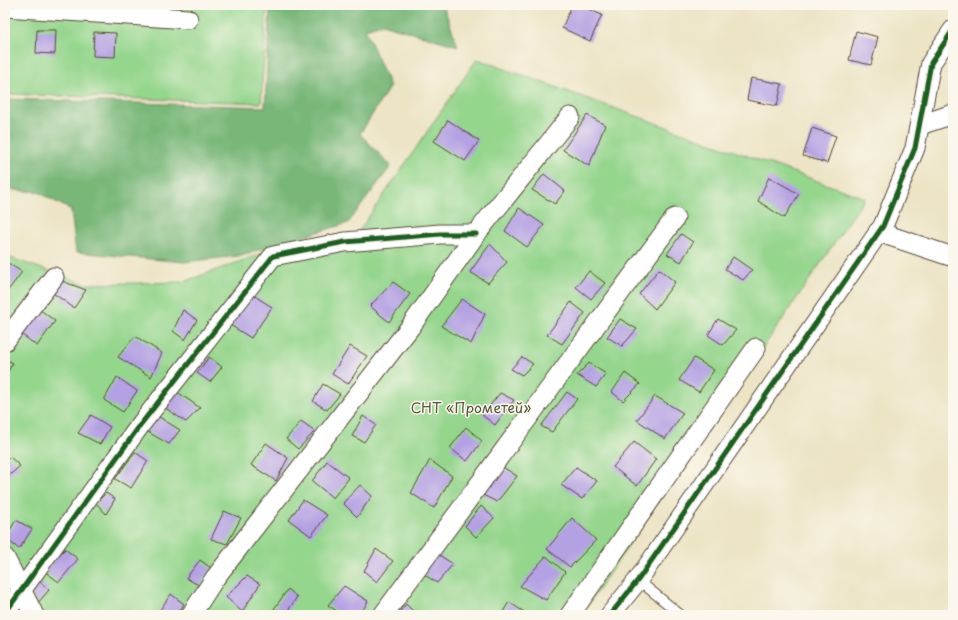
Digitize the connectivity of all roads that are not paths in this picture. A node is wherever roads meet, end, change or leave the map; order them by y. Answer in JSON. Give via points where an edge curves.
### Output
{"nodes":[{"id":1,"x":5,"y":7,"type":"edge"},
{"id":2,"x":49,"y":8,"type":"edge"},
{"id":3,"x":188,"y":19,"type":"dead end"},
{"id":4,"x":953,"y":30,"type":"edge"},
{"id":5,"x":953,"y":114,"type":"edge"},
{"id":6,"x":570,"y":117,"type":"dead end"},
{"id":7,"x":920,"y":125,"type":"junction"},
{"id":8,"x":675,"y":218,"type":"dead end"},
{"id":9,"x":878,"y":232,"type":"junction"},
{"id":10,"x":476,"y":234,"type":"junction"},
{"id":11,"x":953,"y":257,"type":"edge"},
{"id":12,"x":54,"y":277,"type":"dead end"},
{"id":13,"x":5,"y":341,"type":"edge"},
{"id":14,"x":756,"y":348,"type":"dead end"},
{"id":15,"x":5,"y":558,"type":"edge"},
{"id":16,"x":638,"y":580,"type":"junction"},
{"id":17,"x":22,"y":590,"type":"junction"},
{"id":18,"x":5,"y":613,"type":"edge"},
{"id":19,"x":34,"y":615,"type":"edge"},
{"id":20,"x":191,"y":615,"type":"edge"},
{"id":21,"x":382,"y":615,"type":"edge"},
{"id":22,"x":570,"y":615,"type":"edge"},
{"id":23,"x":610,"y":615,"type":"edge"},
{"id":24,"x":681,"y":615,"type":"edge"}],
"edges":[{"from":1,"to":2,"type":"street"},
{"from":2,"to":3,"type":"street"},
{"from":4,"to":7,"type":"street","via":[[931,63]]},
{"from":5,"to":7,"type":"street"},
{"from":6,"to":10,"type":"street"},
{"from":7,"to":9,"type":"street","via":[[916,148],[883,226]]},
{"from":8,"to":21,"type":"street"},
{"from":9,"to":11,"type":"street"},
{"from":9,"to":16,"type":"street"},
{"from":10,"to":17,"type":"street","via":[[440,234],[345,242],[273,256],[141,424]]},
{"from":10,"to":20,"type":"street","via":[[411,326],[215,578]]},
{"from":12,"to":13,"type":"street"},
{"from":14,"to":22,"type":"street"},
{"from":15,"to":17,"type":"street"},
{"from":16,"to":23,"type":"street"},
{"from":16,"to":24,"type":"lane"},
{"from":17,"to":18,"type":"street"},
{"from":17,"to":19,"type":"street"}]}
